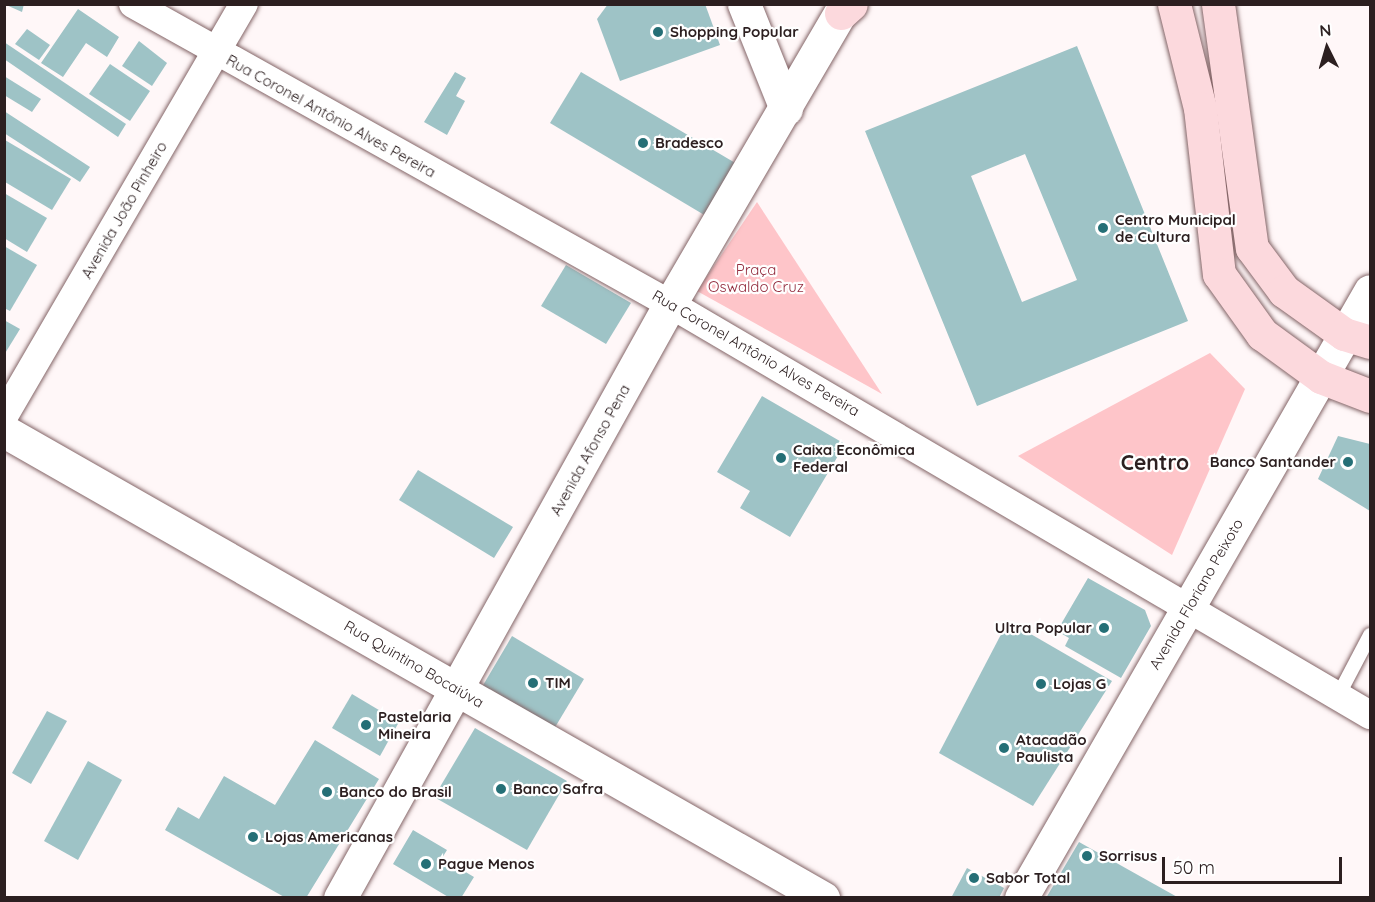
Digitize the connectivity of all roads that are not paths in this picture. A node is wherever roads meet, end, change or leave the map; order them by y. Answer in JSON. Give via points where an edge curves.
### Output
{"nodes":[{"id":1,"x":133,"y":4,"type":"edge"},
{"id":2,"x":244,"y":4,"type":"edge"},
{"id":3,"x":744,"y":4,"type":"edge"},
{"id":4,"x":1174,"y":4,"type":"edge"},
{"id":5,"x":1218,"y":4,"type":"edge"},
{"id":6,"x":846,"y":7,"type":"edge"},
{"id":7,"x":216,"y":52,"type":"junction"},
{"id":8,"x":786,"y":109,"type":"junction"},
{"id":9,"x":1371,"y":291,"type":"edge"},
{"id":10,"x":670,"y":304,"type":"junction"},
{"id":11,"x":1358,"y":338,"type":"edge"},
{"id":12,"x":1321,"y":377,"type":"junction"},
{"id":13,"x":1371,"y":396,"type":"edge"},
{"id":14,"x":4,"y":416,"type":"edge"},
{"id":15,"x":4,"y":431,"type":"edge"},
{"id":16,"x":1187,"y":611,"type":"junction"},
{"id":17,"x":1371,"y":635,"type":"edge"},
{"id":18,"x":459,"y":689,"type":"junction"},
{"id":19,"x":1338,"y":696,"type":"junction"},
{"id":20,"x":1371,"y":715,"type":"edge"},
{"id":21,"x":340,"y":897,"type":"edge"},
{"id":22,"x":823,"y":897,"type":"edge"},
{"id":23,"x":1021,"y":897,"type":"edge"}],
"edges":[{"from":1,"to":7,"type":"street","name":"Rua Coronel Antônio Alves Pereira"},
{"from":2,"to":7,"type":"street","name":"Avenida João Pinheiro"},
{"from":3,"to":8,"type":"street"},
{"from":4,"to":12,"type":"main road","via":[[1200,108],[1219,274],[1246,318]]},
{"from":5,"to":11,"type":"main road","via":[[1252,248],[1270,278]]},
{"from":6,"to":8,"type":"street","name":"Avenida Afonso Pena"},
{"from":7,"to":10,"type":"street","name":"Rua Coronel Antônio Alves Pereira"},
{"from":7,"to":14,"type":"street","name":"Avenida João Pinheiro"},
{"from":8,"to":10,"type":"street","name":"Avenida Afonso Pena"},
{"from":9,"to":11,"type":"street","name":"Avenida Floriano Peixoto"},
{"from":10,"to":16,"type":"street","name":"Rua Coronel Antônio Alves Pereira"},
{"from":10,"to":18,"type":"street","name":"Avenida Afonso Pena"},
{"from":11,"to":12,"type":"street","name":"Avenida Floriano Peixoto"},
{"from":12,"to":13,"type":"main road"},
{"from":12,"to":16,"type":"street","name":"Avenida Floriano Peixoto"},
{"from":15,"to":18,"type":"street","name":"Rua Quintino Bocaiúva"},
{"from":16,"to":19,"type":"street","name":"Rua Coronel Antônio Alves Pereira"},
{"from":16,"to":23,"type":"street","name":"Avenida Floriano Peixoto"},
{"from":17,"to":19,"type":"lane"},
{"from":18,"to":21,"type":"street","name":"Avenida Afonso Pena"},
{"from":18,"to":22,"type":"street","name":"Rua Quintino Bocaiúva"},
{"from":19,"to":20,"type":"street","name":"Rua Coronel Antônio Alves Pereira"}]}
